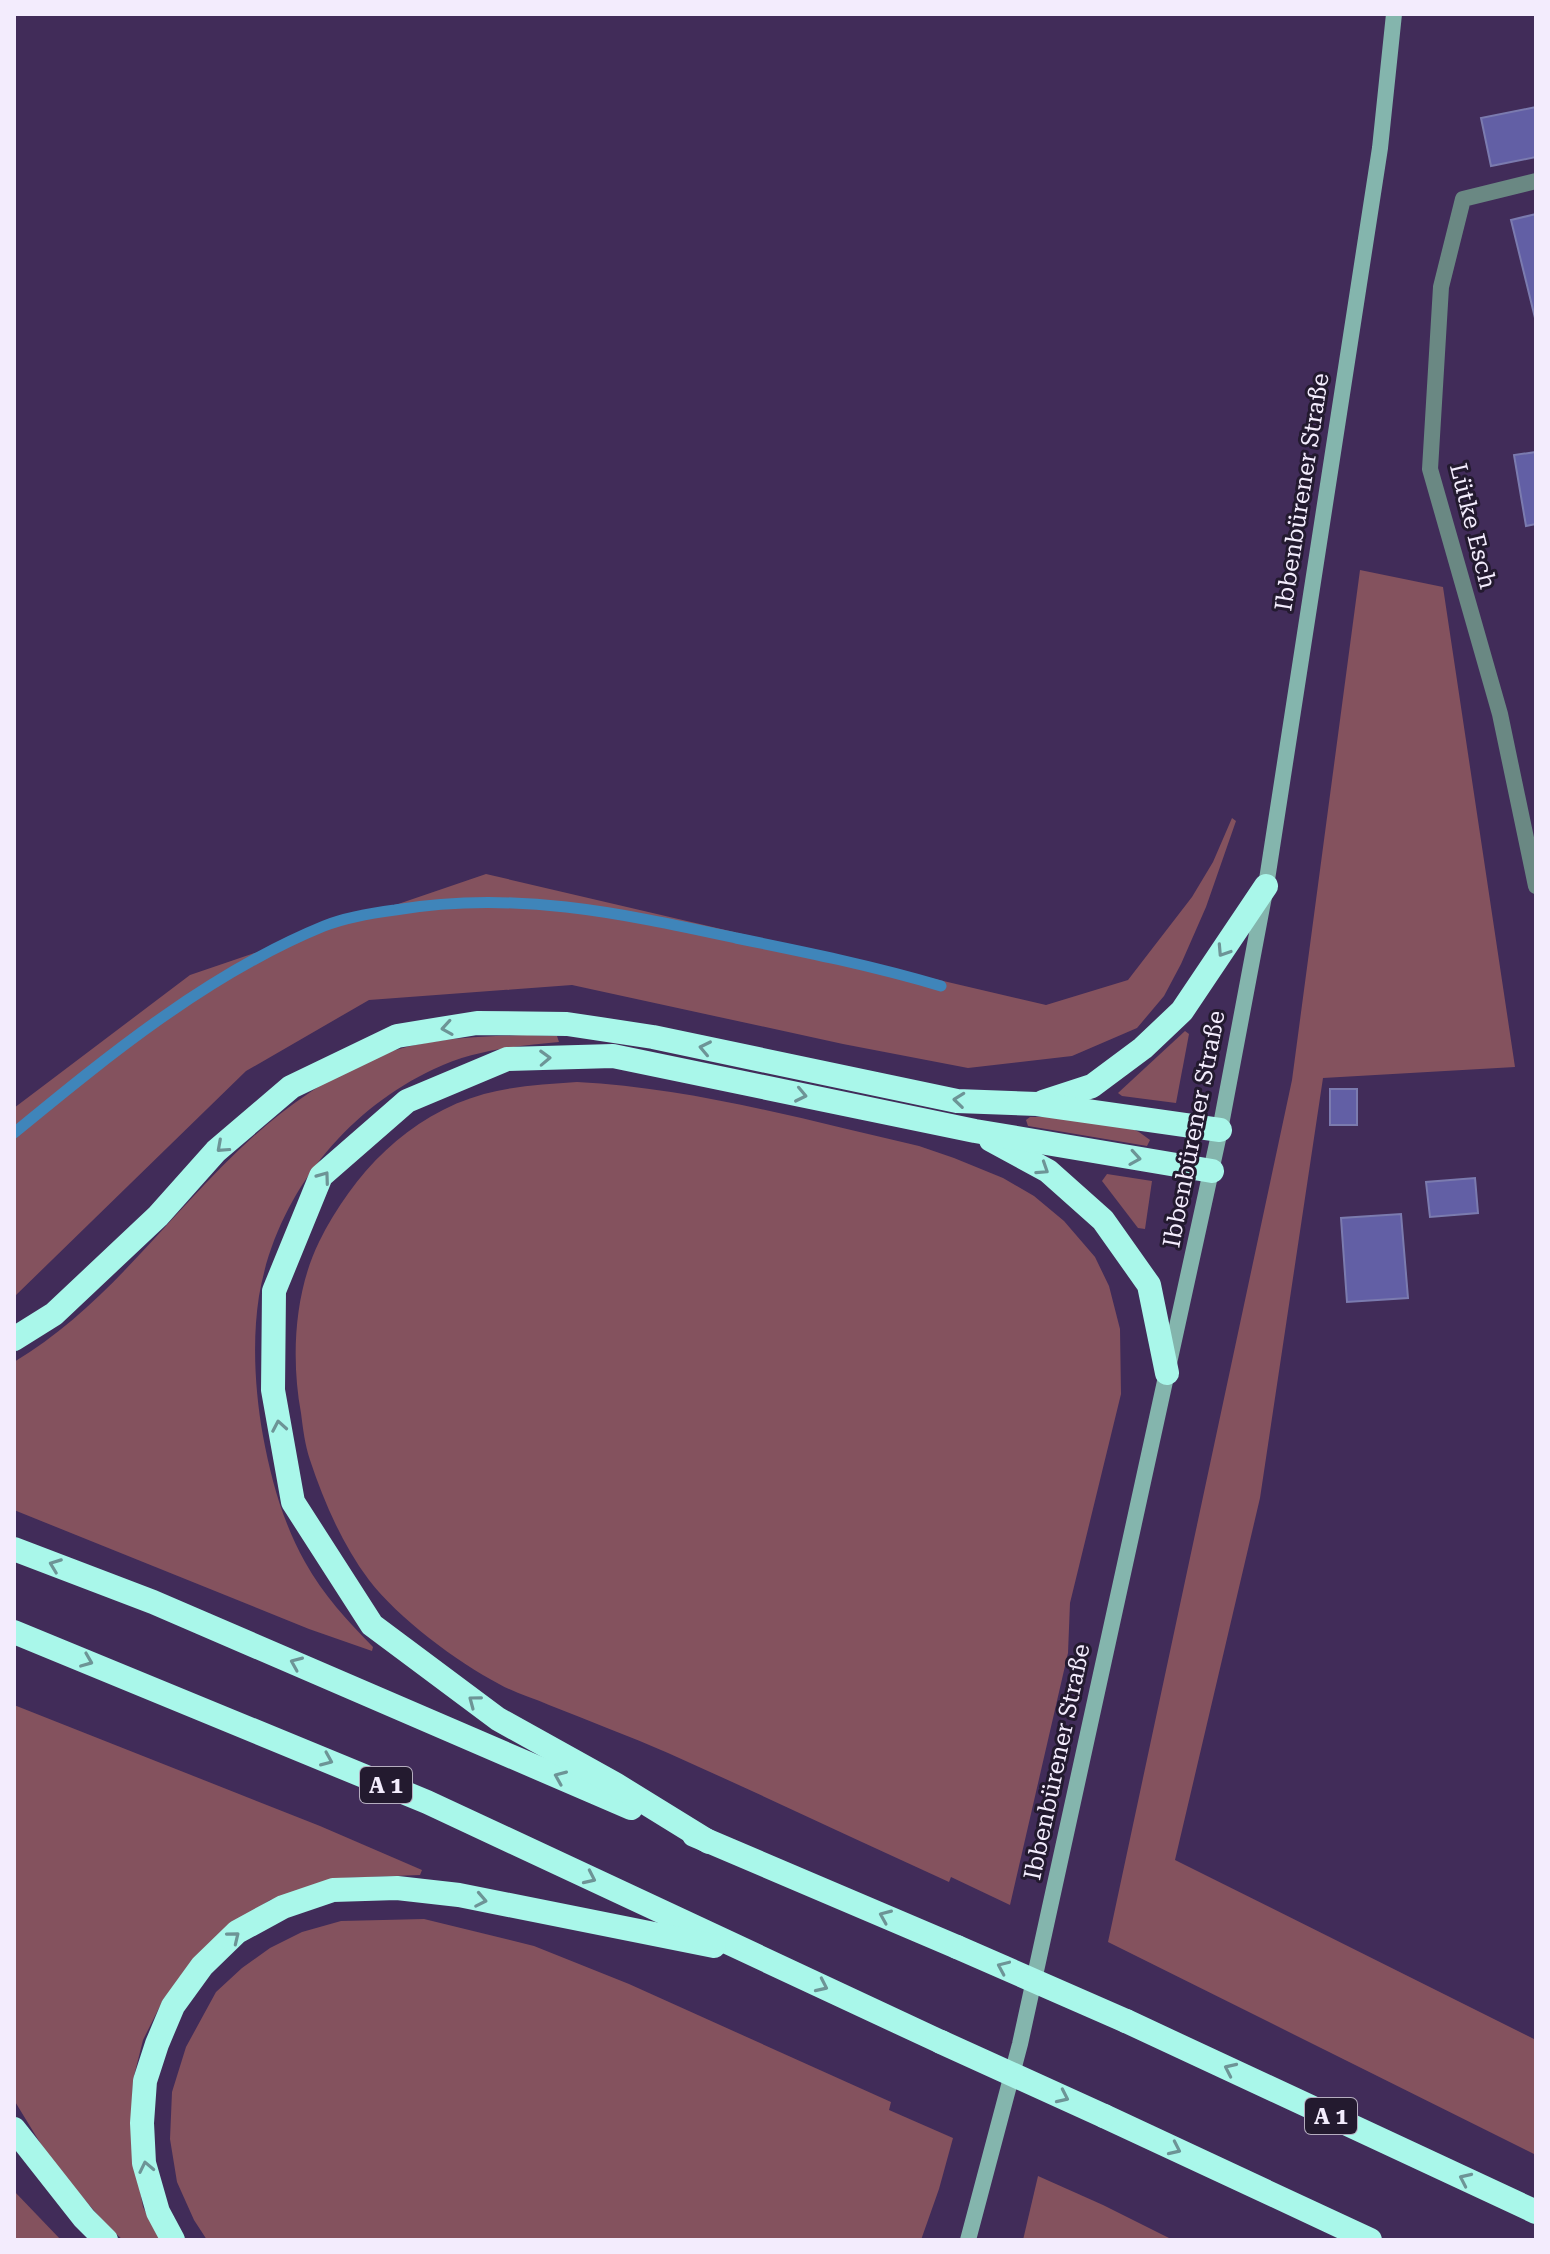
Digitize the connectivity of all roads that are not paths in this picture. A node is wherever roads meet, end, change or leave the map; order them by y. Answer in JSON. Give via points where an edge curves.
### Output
{"nodes":[{"id":1,"x":1394,"y":14,"type":"edge"},
{"id":2,"x":1536,"y":181,"type":"edge"},
{"id":3,"x":1266,"y":886,"type":"junction"},
{"id":4,"x":1536,"y":886,"type":"edge"},
{"id":5,"x":1037,"y":1104,"type":"junction"},
{"id":6,"x":1220,"y":1130,"type":"junction"},
{"id":7,"x":975,"y":1131,"type":"junction"},
{"id":8,"x":1212,"y":1171,"type":"junction"},
{"id":9,"x":14,"y":1339,"type":"edge"},
{"id":10,"x":1167,"y":1373,"type":"junction"},
{"id":11,"x":14,"y":1549,"type":"edge"},
{"id":12,"x":14,"y":1632,"type":"edge"},
{"id":13,"x":709,"y":1842,"type":"junction"},
{"id":14,"x":752,"y":1954,"type":"junction"},
{"id":15,"x":14,"y":2129,"type":"edge"},
{"id":16,"x":1536,"y":2212,"type":"edge"},
{"id":17,"x":106,"y":2240,"type":"edge"},
{"id":18,"x":173,"y":2240,"type":"edge"},
{"id":19,"x":968,"y":2240,"type":"edge"},
{"id":20,"x":1370,"y":2240,"type":"edge"}],
"edges":[{"from":1,"to":3,"type":"main road","name":"Ibbenbürener Straße","via":[[1380,148]]},
{"from":2,"to":4,"type":"lane","name":"Lütke Esch","via":[[1463,199],[1441,287],[1430,469],[1500,714]]},
{"from":3,"to":5,"type":"highway","one_way":true,"via":[[1182,1011],[1163,1030],[1092,1086]]},
{"from":3,"to":6,"type":"main road","name":"Ibbenbürener Straße"},
{"from":5,"to":6,"type":"highway"},
{"from":5,"to":9,"type":"highway","one_way":true,"via":[[957,1101],[567,1024],[477,1023],[397,1036],[291,1087],[216,1151],[158,1216],[54,1314]]},
{"from":6,"to":8,"type":"main road","name":"Ibbenbürener Straße"},
{"from":7,"to":8,"type":"highway","one_way":true},
{"from":7,"to":10,"type":"highway","one_way":true,"via":[[1048,1171],[1103,1220],[1149,1285]]},
{"from":13,"to":7,"type":"highway","one_way":true,"via":[[498,1719],[372,1625],[293,1502],[273,1390],[274,1291],[321,1176],[407,1101],[507,1059],[613,1056]]},
{"from":8,"to":10,"type":"main road","name":"Ibbenbürener Straße"},
{"from":10,"to":19,"type":"main road","name":"Ibbenbürener Straße","via":[[1020,2044]]},
{"from":13,"to":11,"type":"highway","number":"A 1","one_way":true,"via":[[153,1602]]},
{"from":12,"to":14,"type":"highway","number":"A 1","one_way":true,"via":[[427,1802]]},
{"from":16,"to":13,"type":"highway","number":"A 1","one_way":true,"bridge":true,"via":[[1126,2021]]},
{"from":18,"to":14,"type":"highway","one_way":true,"via":[[158,2212],[144,2163],[145,2081],[157,2044],[173,2006],[202,1966],[237,1932],[283,1907],[333,1890],[397,1888],[459,1895]]},
{"from":14,"to":20,"type":"highway","number":"A 1","one_way":true,"bridge":true},
{"from":15,"to":17,"type":"highway"}]}
